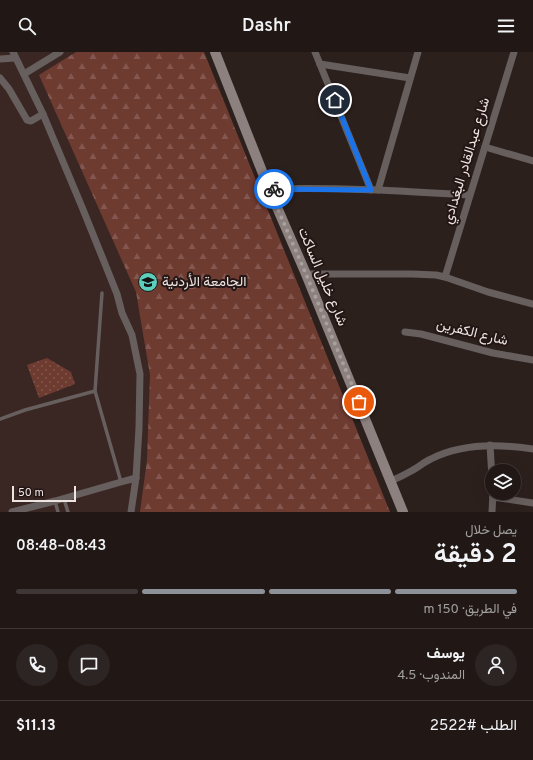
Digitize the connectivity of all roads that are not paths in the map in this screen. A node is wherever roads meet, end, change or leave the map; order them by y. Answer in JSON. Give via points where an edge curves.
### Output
{"nodes":[{"id":1,"x":60,"y":52,"type":"edge"},
{"id":2,"x":214,"y":52,"type":"edge"},
{"id":3,"x":315,"y":52,"type":"edge"},
{"id":4,"x":418,"y":52,"type":"edge"},
{"id":5,"x":514,"y":52,"type":"edge"},
{"id":6,"x":14,"y":55,"type":"edge"},
{"id":7,"x":0,"y":59,"type":"edge"},
{"id":8,"x":320,"y":64,"type":"junction"},
{"id":9,"x":24,"y":74,"type":"junction"},
{"id":10,"x":0,"y":78,"type":"edge"},
{"id":11,"x":410,"y":78,"type":"junction"},
{"id":12,"x":43,"y":114,"type":"junction"},
{"id":13,"x":485,"y":147,"type":"junction"},
{"id":14,"x":533,"y":161,"type":"edge"},
{"id":15,"x":269,"y":189,"type":"junction"},
{"id":16,"x":375,"y":190,"type":"junction"},
{"id":17,"x":469,"y":195,"type":"junction"},
{"id":18,"x":306,"y":274,"type":"junction"},
{"id":19,"x":445,"y":277,"type":"junction"},
{"id":20,"x":102,"y":293,"type":"dead end"},
{"id":21,"x":533,"y":304,"type":"edge"},
{"id":22,"x":405,"y":332,"type":"dead end"},
{"id":23,"x":533,"y":360,"type":"edge"},
{"id":24,"x":95,"y":391,"type":"junction"},
{"id":25,"x":0,"y":419,"type":"edge"},
{"id":26,"x":490,"y":445,"type":"junction"},
{"id":27,"x":533,"y":449,"type":"edge"},
{"id":28,"x":491,"y":464,"type":"edge"},
{"id":29,"x":136,"y":478,"type":"junction"},
{"id":30,"x":391,"y":481,"type":"junction"},
{"id":31,"x":121,"y":482,"type":"junction"},
{"id":32,"x":64,"y":498,"type":"junction"},
{"id":33,"x":493,"y":500,"type":"edge"},
{"id":34,"x":521,"y":500,"type":"edge"},
{"id":35,"x":55,"y":501,"type":"junction"},
{"id":36,"x":533,"y":502,"type":"edge"},
{"id":37,"x":12,"y":512,"type":"edge"},
{"id":38,"x":58,"y":512,"type":"edge"},
{"id":39,"x":68,"y":512,"type":"edge"},
{"id":40,"x":131,"y":512,"type":"edge"},
{"id":41,"x":403,"y":512,"type":"edge"},
{"id":42,"x":492,"y":512,"type":"edge"}],
"edges":[{"from":1,"to":9,"type":"street"},
{"from":2,"to":15,"type":"street","name":"شارع خليل الساكت"},
{"from":3,"to":8,"type":"street"},
{"from":4,"to":11,"type":"street"},
{"from":5,"to":13,"type":"street","name":"شارع عبدالقادر البغدادي"},
{"from":6,"to":7,"type":"street"},
{"from":6,"to":9,"type":"street"},
{"from":8,"to":11,"type":"street"},
{"from":8,"to":16,"type":"street"},
{"from":9,"to":12,"type":"street"},
{"from":10,"to":12,"type":"street","via":[[9,88],[27,120],[31,121]]},
{"from":11,"to":16,"type":"street"},
{"from":12,"to":29,"type":"street","via":[[132,335],[140,374]]},
{"from":13,"to":14,"type":"street"},
{"from":13,"to":17,"type":"street","name":"شارع عبدالقادر البغدادي"},
{"from":15,"to":16,"type":"street"},
{"from":15,"to":18,"type":"street","name":"شارع خليل الساكت"},
{"from":16,"to":17,"type":"street"},
{"from":17,"to":19,"type":"street","name":"شارع عبدالقادر البغدادي"},
{"from":18,"to":19,"type":"street","via":[[412,274]]},
{"from":18,"to":30,"type":"street","name":"شارع خليل الساكت"},
{"from":19,"to":21,"type":"street"},
{"from":20,"to":24,"type":"lane"},
{"from":22,"to":23,"type":"street","name":"شارع الكفرين"},
{"from":24,"to":25,"type":"lane"},
{"from":24,"to":31,"type":"lane"},
{"from":26,"to":27,"type":"street"},
{"from":26,"to":28,"type":"street"},
{"from":26,"to":30,"type":"street","via":[[441,454]]},
{"from":29,"to":31,"type":"street"},
{"from":29,"to":40,"type":"street"},
{"from":30,"to":41,"type":"street","name":"شارع خليل الساكت"},
{"from":31,"to":32,"type":"street"},
{"from":32,"to":35,"type":"street"},
{"from":32,"to":39,"type":"lane"},
{"from":33,"to":42,"type":"street"},
{"from":34,"to":36,"type":"street"},
{"from":35,"to":37,"type":"street"},
{"from":35,"to":38,"type":"lane"}]}
